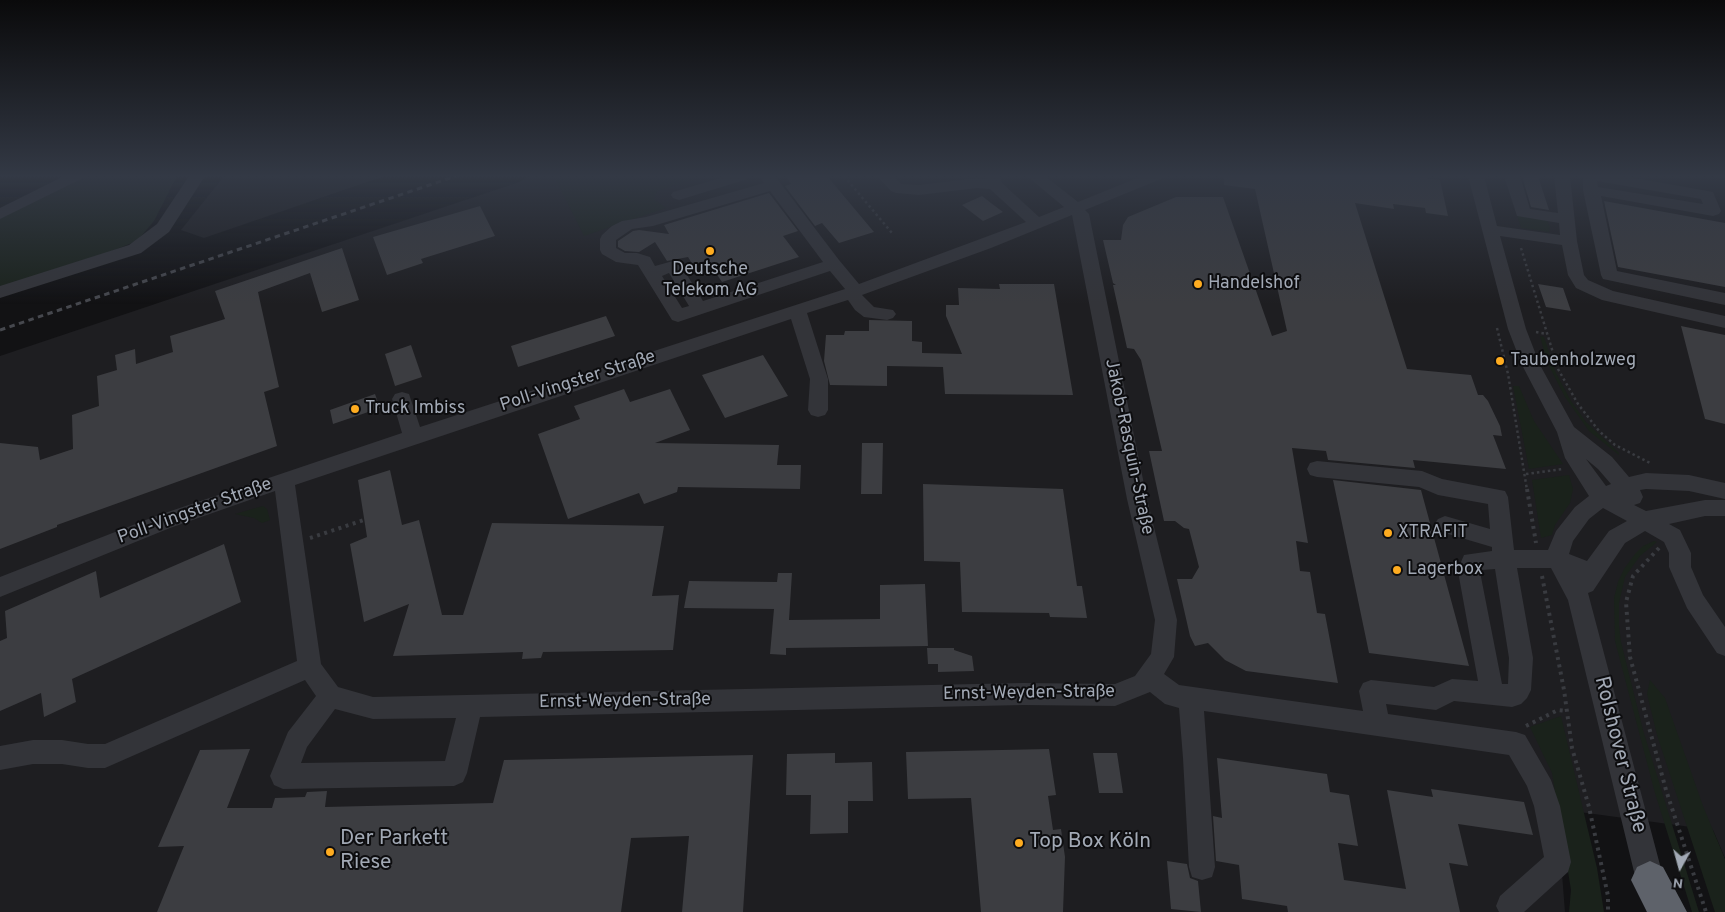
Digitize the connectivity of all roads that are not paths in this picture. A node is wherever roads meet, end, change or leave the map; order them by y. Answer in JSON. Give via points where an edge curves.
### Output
{"nodes":[{"id":1,"x":169,"y":219,"type":"edge"},
{"id":2,"x":657,"y":219,"type":"edge"},
{"id":3,"x":799,"y":219,"type":"edge"},
{"id":4,"x":1032,"y":219,"type":"edge"},
{"id":5,"x":1048,"y":219,"type":"edge"},
{"id":6,"x":1082,"y":219,"type":"edge"},
{"id":7,"x":1488,"y":219,"type":"edge"},
{"id":8,"x":1564,"y":219,"type":"edge"},
{"id":9,"x":1567,"y":219,"type":"joint"},
{"id":10,"x":1599,"y":219,"type":"edge"},
{"id":11,"x":1037,"y":223,"type":"junction"},
{"id":12,"x":1491,"y":230,"type":"junction"},
{"id":13,"x":1569,"y":241,"type":"junction"},
{"id":14,"x":832,"y":264,"type":"junction"},
{"id":15,"x":1609,"y":275,"type":"junction"},
{"id":16,"x":1590,"y":289,"type":"junction"},
{"id":17,"x":0,"y":292,"type":"edge"},
{"id":18,"x":854,"y":292,"type":"junction"},
{"id":19,"x":1725,"y":299,"type":"edge"},
{"id":20,"x":797,"y":310,"type":"junction"},
{"id":21,"x":887,"y":314,"type":"dead end"},
{"id":22,"x":1725,"y":322,"type":"edge"},
{"id":23,"x":402,"y":399,"type":"dead end"},
{"id":24,"x":818,"y":410,"type":"dead end"},
{"id":25,"x":1567,"y":432,"type":"junction"},
{"id":26,"x":413,"y":437,"type":"junction"},
{"id":27,"x":1317,"y":468,"type":"dead end"},
{"id":28,"x":284,"y":480,"type":"junction"},
{"id":29,"x":1624,"y":486,"type":"junction"},
{"id":30,"x":1725,"y":491,"type":"edge"},
{"id":31,"x":1602,"y":497,"type":"junction"},
{"id":32,"x":1725,"y":508,"type":"edge"},
{"id":33,"x":1646,"y":520,"type":"junction"},
{"id":34,"x":1445,"y":526,"type":"dead end"},
{"id":35,"x":1503,"y":550,"type":"junction"},
{"id":36,"x":1559,"y":559,"type":"junction"},
{"id":37,"x":1591,"y":573,"type":"junction"},
{"id":38,"x":0,"y":587,"type":"edge"},
{"id":39,"x":1579,"y":598,"type":"junction"},
{"id":40,"x":1725,"y":646,"type":"edge"},
{"id":41,"x":310,"y":667,"type":"junction"},
{"id":42,"x":1146,"y":680,"type":"junction"},
{"id":43,"x":1492,"y":694,"type":"junction"},
{"id":44,"x":330,"y":696,"type":"junction"},
{"id":45,"x":1190,"y":698,"type":"junction"},
{"id":46,"x":471,"y":705,"type":"junction"},
{"id":47,"x":1378,"y":724,"type":"junction"},
{"id":48,"x":0,"y":758,"type":"edge"},
{"id":49,"x":1202,"y":867,"type":"dead end"},
{"id":50,"x":1653,"y":901,"type":"edge"},
{"id":51,"x":1510,"y":906,"type":"dead end"},
{"id":52,"x":1668,"y":912,"type":"edge"}],
"edges":[{"from":1,"to":17,"type":"street","via":[[163,228],[135,249]]},
{"from":2,"to":14,"type":"street","via":[[618,230],[608,239],[608,250],[622,258],[644,260],[678,316]]},
{"from":3,"to":14,"type":"street"},
{"from":4,"to":11,"type":"street"},
{"from":5,"to":11,"type":"street","name":"Poll-Vingster Straße"},
{"from":6,"to":42,"type":"street","name":"Jakob-Rasquin-Straße","via":[[1137,499],[1166,620],[1162,657]]},
{"from":7,"to":12,"type":"street"},
{"from":8,"to":9,"type":"street"},
{"from":9,"to":13,"type":"street"},
{"from":10,"to":15,"type":"street"},
{"from":11,"to":18,"type":"street","name":"Poll-Vingster Straße"},
{"from":12,"to":13,"type":"street"},
{"from":12,"to":25,"type":"street","via":[[1510,306],[1531,365]]},
{"from":13,"to":16,"type":"street","via":[[1576,275]]},
{"from":14,"to":18,"type":"street","via":[[845,276]]},
{"from":15,"to":16,"type":"street"},
{"from":15,"to":19,"type":"street"},
{"from":16,"to":22,"type":"street","via":[[1608,296]]},
{"from":18,"to":20,"type":"street","name":"Poll-Vingster Straße"},
{"from":18,"to":21,"type":"street","via":[[861,306],[870,313]]},
{"from":20,"to":24,"type":"street","via":[[819,379]]},
{"from":20,"to":26,"type":"street","name":"Poll-Vingster Straße"},
{"from":23,"to":26,"type":"street"},
{"from":25,"to":29,"type":"street","via":[[1605,462]]},
{"from":25,"to":31,"type":"street","via":[[1575,458]]},
{"from":26,"to":28,"type":"street","name":"Poll-Vingster Straße"},
{"from":27,"to":35,"type":"street","via":[[1422,479],[1438,487],[1498,497]]},
{"from":28,"to":38,"type":"street","name":"Poll-Vingster Straße","via":[[163,522]]},
{"from":28,"to":41,"type":"street"},
{"from":29,"to":30,"type":"street","via":[[1646,481],[1680,482]]},
{"from":29,"to":31,"type":"street"},
{"from":29,"to":33,"type":"street"},
{"from":31,"to":33,"type":"street"},
{"from":31,"to":36,"type":"street","via":[[1582,513],[1565,535],[1558,552]]},
{"from":32,"to":33,"type":"street","via":[[1705,508]]},
{"from":33,"to":37,"type":"street","via":[[1618,537]]},
{"from":33,"to":40,"type":"street","via":[[1672,536],[1680,553],[1680,568],[1695,601]]},
{"from":34,"to":35,"type":"street"},
{"from":35,"to":36,"type":"street"},
{"from":35,"to":43,"type":"street","via":[[1472,562],[1470,577]]},
{"from":35,"to":43,"type":"street","via":[[1521,658],[1521,681],[1519,690],[1512,696]]},
{"from":36,"to":37,"type":"street"},
{"from":36,"to":39,"type":"street","name":"Rolshover Straße"},
{"from":37,"to":39,"type":"street"},
{"from":39,"to":50,"type":"street","name":"Rolshover Straße"},
{"from":41,"to":44,"type":"street"},
{"from":41,"to":48,"type":"street","via":[[105,756],[33,752]]},
{"from":42,"to":45,"type":"street","via":[[1174,696]]},
{"from":42,"to":46,"type":"street","name":"Ernst-Weyden-Straße","via":[[1115,695]]},
{"from":43,"to":47,"type":"street","via":[[1452,690],[1436,699],[1371,691]]},
{"from":44,"to":46,"type":"street","name":"Ernst-Weyden-Straße","via":[[373,708]]},
{"from":44,"to":46,"type":"street","via":[[296,740],[283,776],[454,773]]},
{"from":45,"to":47,"type":"street"},
{"from":45,"to":49,"type":"street"},
{"from":47,"to":51,"type":"street","via":[[1516,744],[1538,780],[1547,806],[1558,862]]},
{"from":50,"to":52,"type":"highway"}]}
